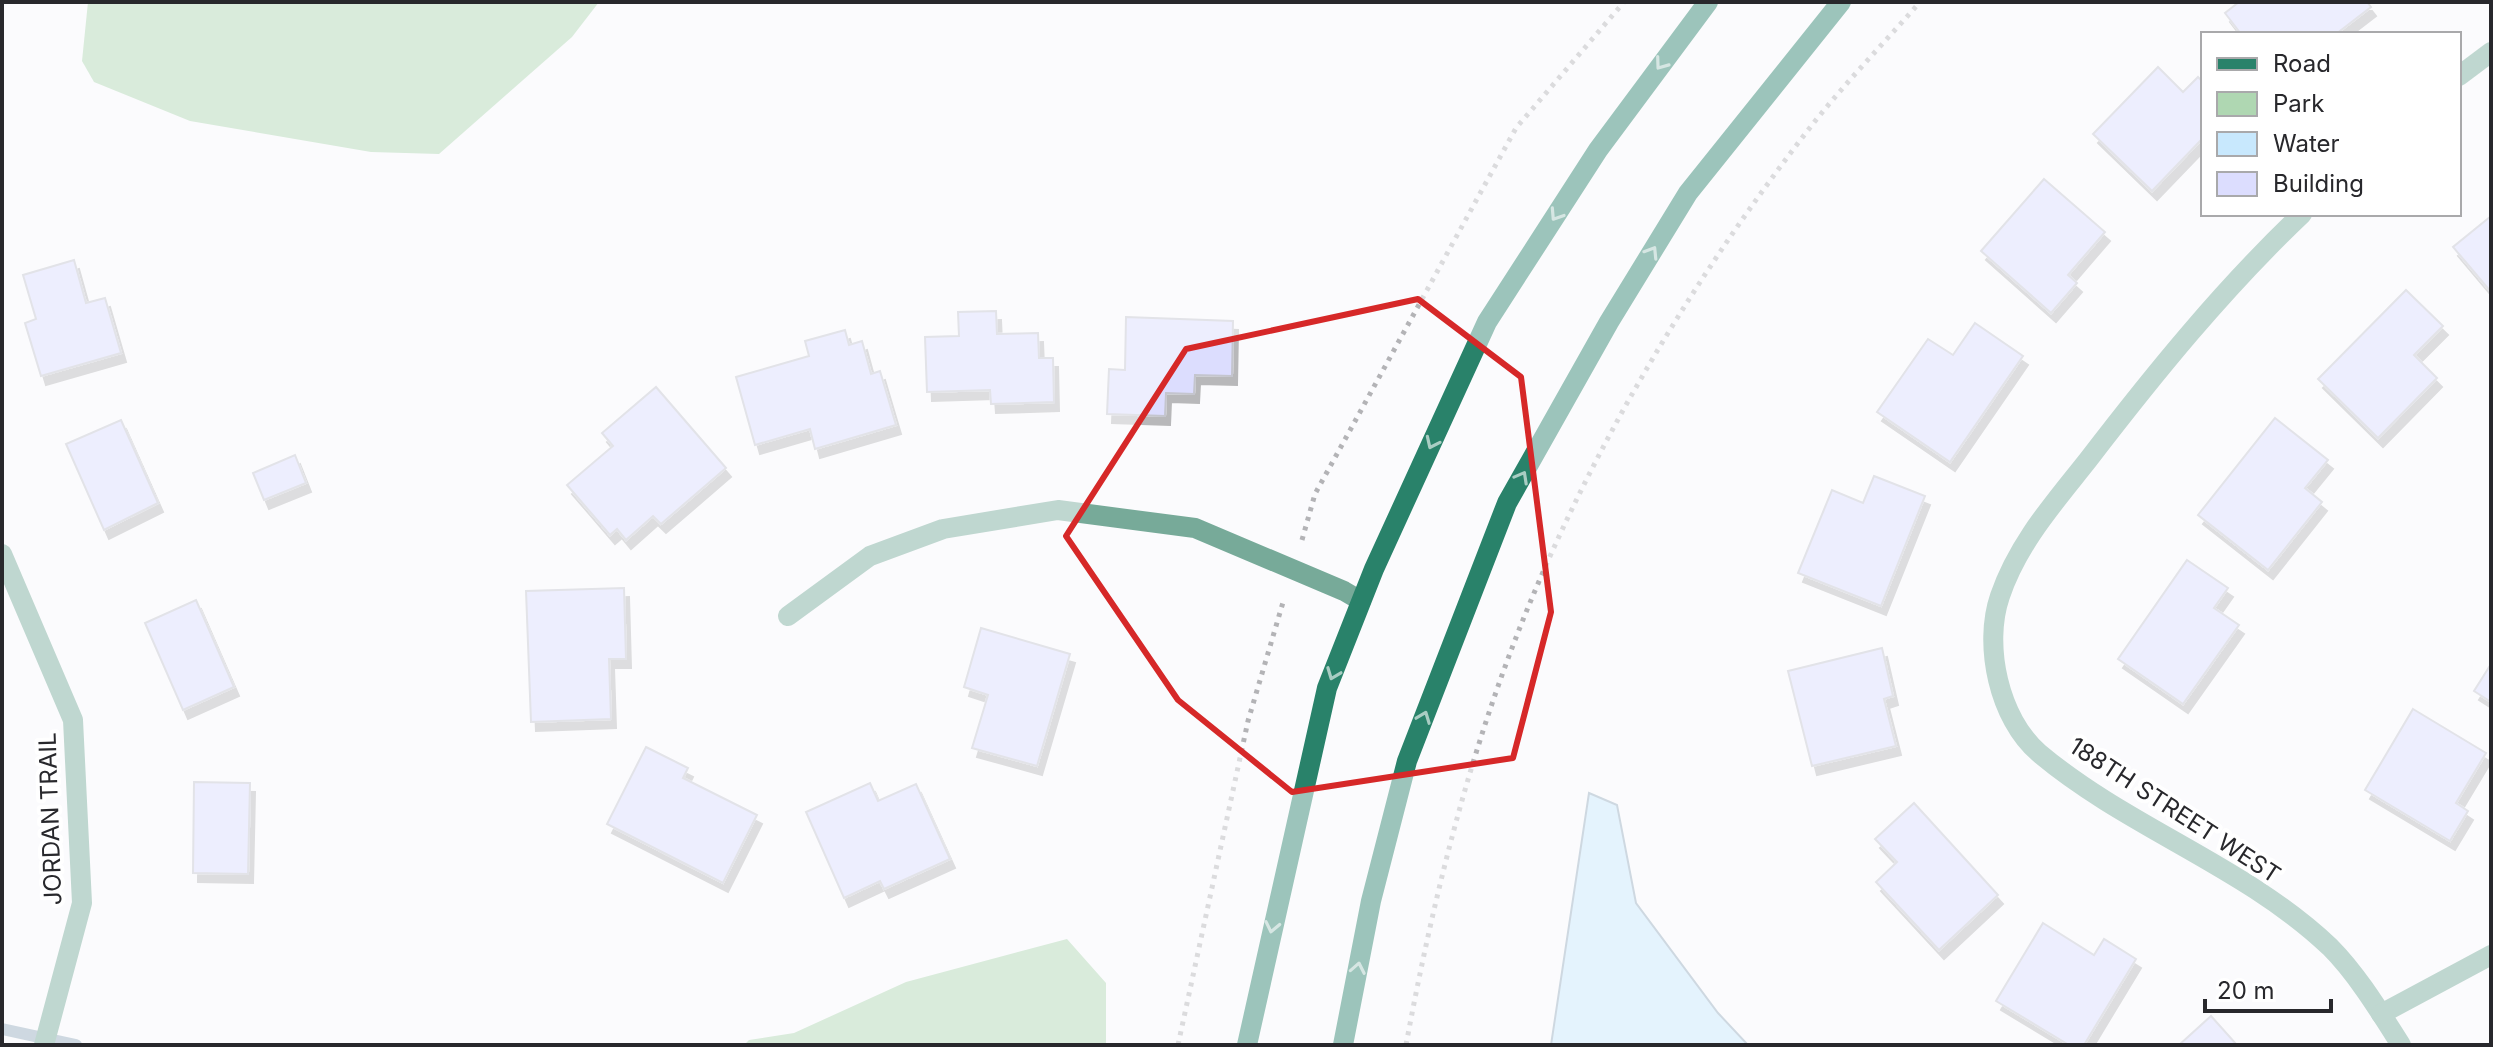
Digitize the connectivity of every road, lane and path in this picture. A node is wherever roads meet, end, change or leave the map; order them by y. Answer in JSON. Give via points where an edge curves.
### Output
{"nodes":[{"id":1,"x":1624,"y":2,"type":"edge"},
{"id":2,"x":1708,"y":2,"type":"edge"},
{"id":3,"x":1841,"y":2,"type":"edge"},
{"id":4,"x":1920,"y":2,"type":"edge"},
{"id":5,"x":2491,"y":52,"type":"edge"},
{"id":6,"x":2461,"y":74,"type":"edge"},
{"id":7,"x":2300,"y":216,"type":"edge"},
{"id":8,"x":2,"y":554,"type":"edge"},
{"id":9,"x":1293,"y":569,"type":"junction"},
{"id":10,"x":1361,"y":601,"type":"junction"},
{"id":11,"x":788,"y":616,"type":"dead end"},
{"id":12,"x":2491,"y":955,"type":"edge"},
{"id":13,"x":2381,"y":1014,"type":"junction"},
{"id":14,"x":44,"y":1045,"type":"edge"},
{"id":15,"x":1178,"y":1045,"type":"edge"},
{"id":16,"x":1247,"y":1045,"type":"edge"},
{"id":17,"x":1343,"y":1045,"type":"edge"},
{"id":18,"x":1406,"y":1045,"type":"edge"},
{"id":19,"x":2401,"y":1045,"type":"edge"}],
"edges":[{"from":1,"to":9,"type":"path","via":[[1516,128],[1315,494]]},
{"from":2,"to":10,"type":"main road","one_way":true,"via":[[1598,150],[1487,322]]},
{"from":17,"to":3,"type":"main road","one_way":true,"via":[[1371,901],[1407,761],[1507,503],[1688,194]]},
{"from":4,"to":18,"type":"path","via":[[1813,124],[1722,249],[1571,509],[1535,589],[1461,801],[1429,923]]},
{"from":5,"to":6,"type":"street"},
{"from":7,"to":13,"type":"street","name":"188TH STREET WEST","via":[[2135,398],[2023,544],[1999,599],[1996,665],[2006,708],[2036,750],[2267,899],[2330,948]]},
{"from":8,"to":14,"type":"street","name":"JORDAN TRAIL","via":[[73,720],[82,903]]},
{"from":9,"to":10,"type":"street"},
{"from":9,"to":11,"type":"street","via":[[1195,528],[1058,510],[943,529],[870,556]]},
{"from":9,"to":15,"type":"path","via":[[1248,721]]},
{"from":10,"to":16,"type":"main road","one_way":true,"via":[[1327,688]]},
{"from":12,"to":13,"type":"street"},
{"from":13,"to":19,"type":"street","name":"188TH STREET WEST"}]}
